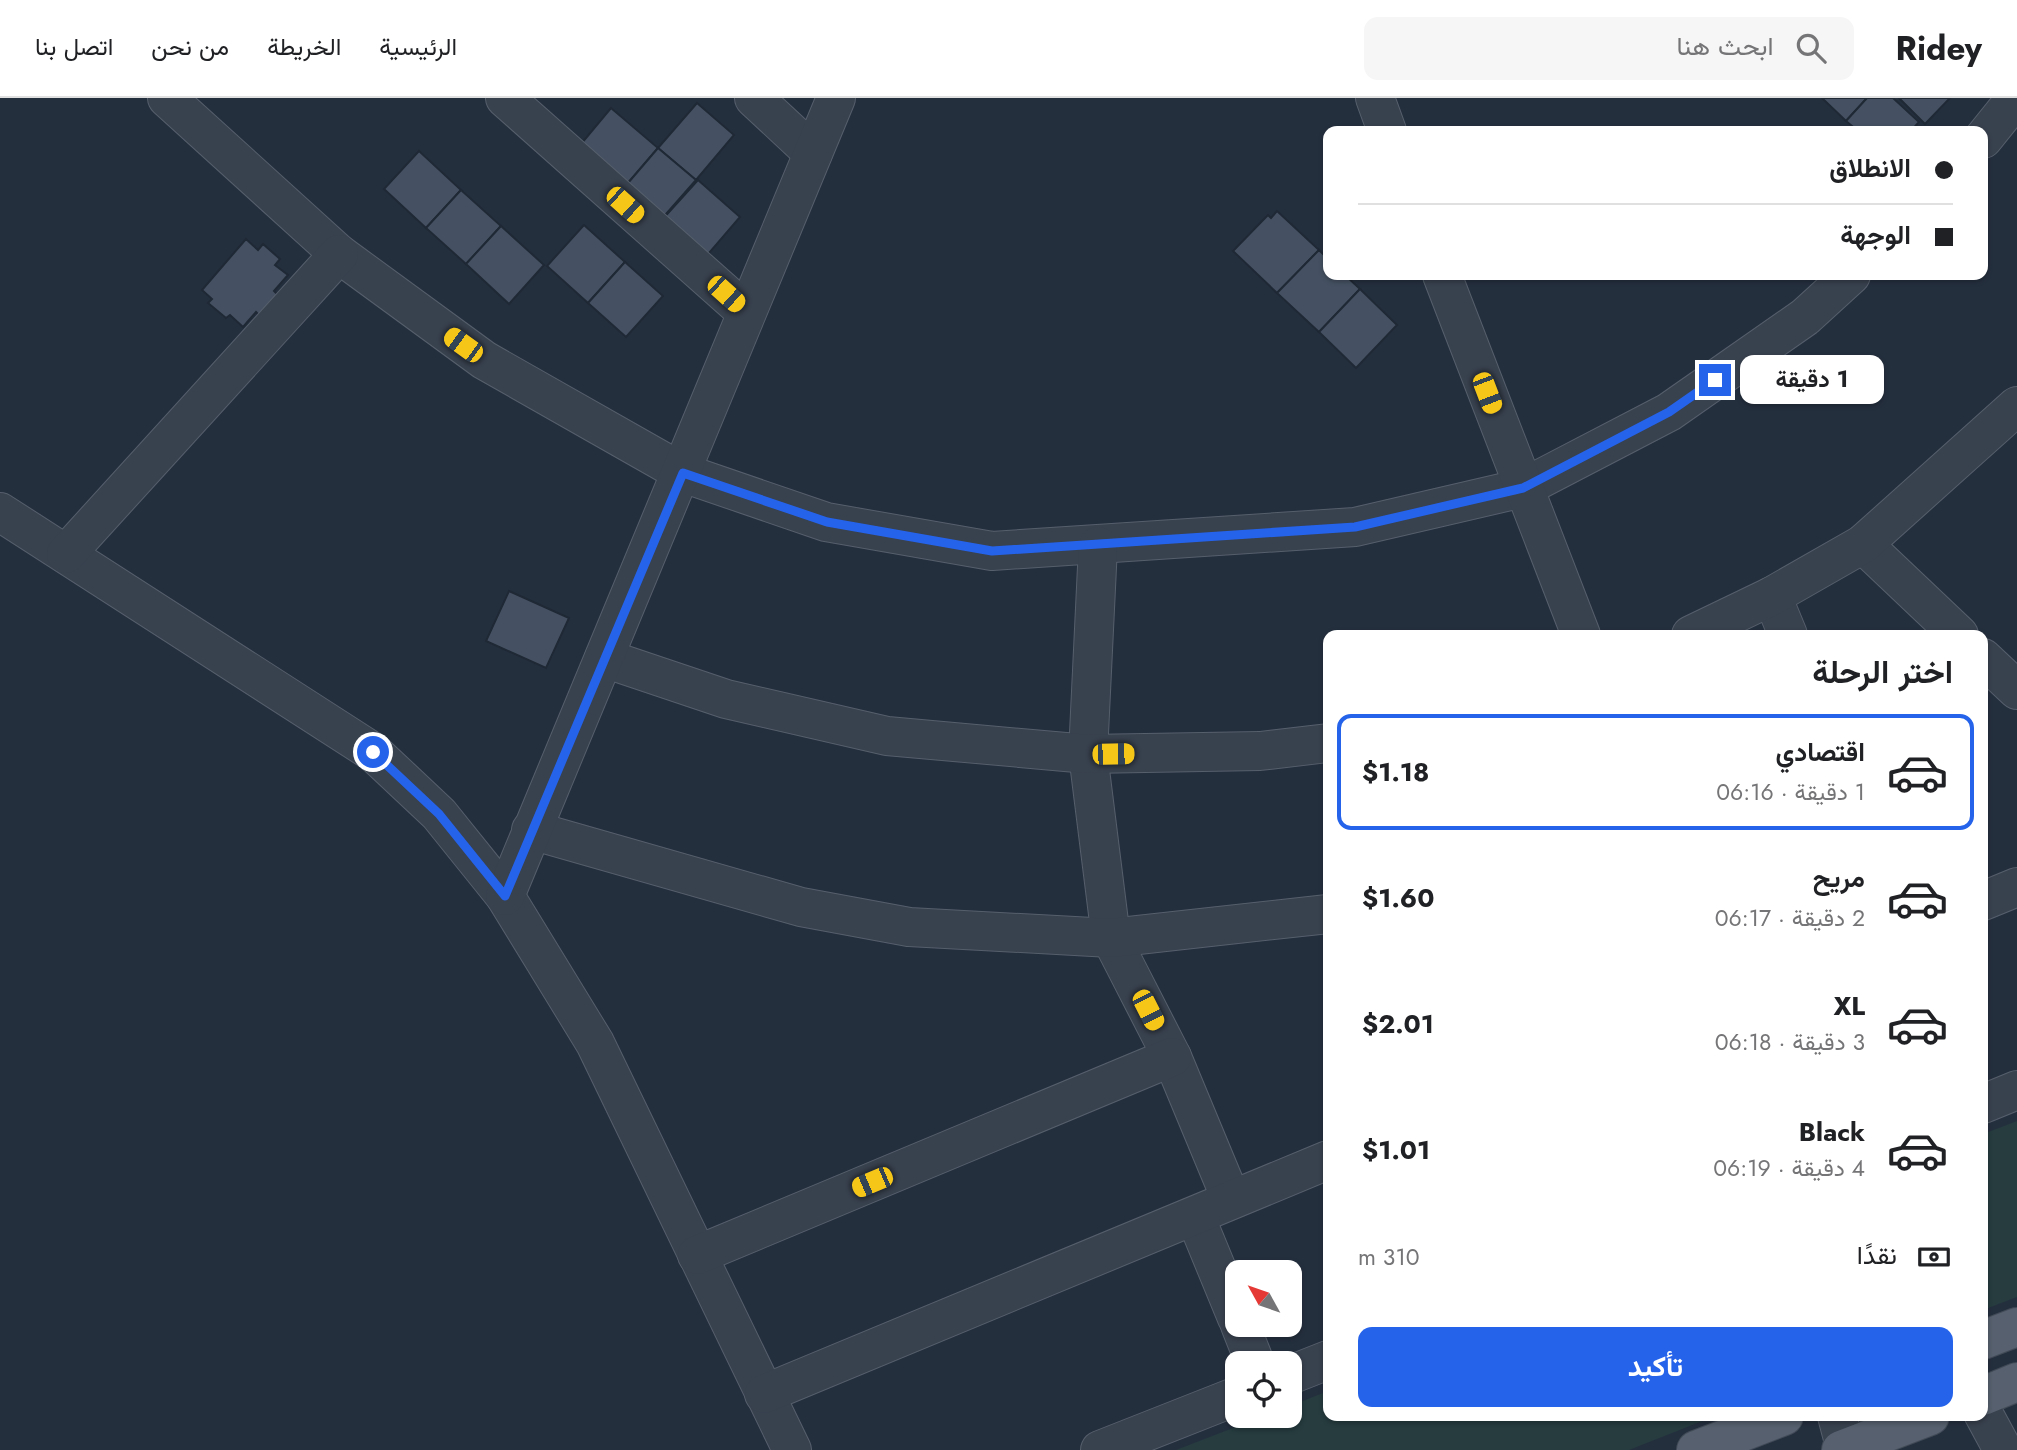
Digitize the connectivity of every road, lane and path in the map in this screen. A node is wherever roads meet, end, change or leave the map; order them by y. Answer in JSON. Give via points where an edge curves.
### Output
{"nodes":[{"id":1,"x":505,"y":98,"type":"edge"},
{"id":2,"x":754,"y":98,"type":"edge"},
{"id":3,"x":836,"y":98,"type":"edge"},
{"id":4,"x":1375,"y":98,"type":"edge"},
{"id":5,"x":2016,"y":98,"type":"edge"},
{"id":6,"x":175,"y":101,"type":"edge"},
{"id":7,"x":1386,"y":126,"type":"edge"},
{"id":8,"x":1988,"y":133,"type":"edge"},
{"id":9,"x":813,"y":153,"type":"junction"},
{"id":10,"x":340,"y":254,"type":"junction"},
{"id":11,"x":1444,"y":280,"type":"edge"},
{"id":12,"x":1846,"y":280,"type":"edge"},
{"id":13,"x":746,"y":312,"type":"junction"},
{"id":14,"x":2017,"y":406,"type":"edge"},
{"id":15,"x":683,"y":473,"type":"junction"},
{"id":16,"x":1523,"y":488,"type":"junction"},
{"id":17,"x":0,"y":512,"type":"edge"},
{"id":18,"x":1863,"y":544,"type":"junction"},
{"id":19,"x":1098,"y":546,"type":"junction"},
{"id":20,"x":66,"y":554,"type":"junction"},
{"id":21,"x":1772,"y":596,"type":"junction"},
{"id":22,"x":1579,"y":630,"type":"edge"},
{"id":23,"x":1701,"y":630,"type":"edge"},
{"id":24,"x":1786,"y":630,"type":"edge"},
{"id":25,"x":1954,"y":630,"type":"edge"},
{"id":26,"x":604,"y":658,"type":"junction"},
{"id":27,"x":1988,"y":663,"type":"edge"},
{"id":28,"x":2017,"y":690,"type":"edge"},
{"id":29,"x":1323,"y":744,"type":"edge"},
{"id":30,"x":1088,"y":754,"type":"junction"},
{"id":31,"x":531,"y":830,"type":"junction"},
{"id":32,"x":2017,"y":887,"type":"edge"},
{"id":33,"x":505,"y":896,"type":"junction"},
{"id":34,"x":1988,"y":899,"type":"edge"},
{"id":35,"x":1323,"y":915,"type":"edge"},
{"id":36,"x":1111,"y":938,"type":"junction"},
{"id":37,"x":1172,"y":1057,"type":"junction"},
{"id":38,"x":2017,"y":1090,"type":"edge"},
{"id":39,"x":1988,"y":1102,"type":"edge"},
{"id":40,"x":1323,"y":1162,"type":"edge"},
{"id":41,"x":1231,"y":1199,"type":"junction"},
{"id":42,"x":1195,"y":1216,"type":"junction"},
{"id":43,"x":696,"y":1255,"type":"junction"},
{"id":44,"x":1225,"y":1289,"type":"edge"},
{"id":45,"x":2017,"y":1327,"type":"edge"},
{"id":46,"x":1988,"y":1338,"type":"edge"},
{"id":47,"x":1323,"y":1362,"type":"edge"},
{"id":48,"x":1302,"y":1370,"type":"edge"},
{"id":49,"x":2017,"y":1382,"type":"edge"},
{"id":50,"x":1988,"y":1393,"type":"edge"},
{"id":51,"x":764,"y":1394,"type":"junction"},
{"id":52,"x":1225,"y":1401,"type":"edge"},
{"id":53,"x":1771,"y":1421,"type":"edge"},
{"id":54,"x":1913,"y":1421,"type":"edge"},
{"id":55,"x":1987,"y":1421,"type":"edge"},
{"id":56,"x":1843,"y":1441,"type":"edge"},
{"id":57,"x":792,"y":1450,"type":"edge"},
{"id":58,"x":1100,"y":1450,"type":"edge"},
{"id":59,"x":1696,"y":1450,"type":"edge"},
{"id":60,"x":2003,"y":1450,"type":"edge"}],
"edges":[{"from":1,"to":13,"type":"street"},
{"from":2,"to":9,"type":"street"},
{"from":3,"to":9,"type":"street"},
{"from":4,"to":7,"type":"street"},
{"from":5,"to":8,"type":"street"},
{"from":6,"to":10,"type":"street"},
{"from":9,"to":13,"type":"street"},
{"from":10,"to":15,"type":"street","via":[[484,360]]},
{"from":10,"to":20,"type":"street"},
{"from":11,"to":16,"type":"street"},
{"from":12,"to":16,"type":"street","via":[[1805,317],[1669,412]]},
{"from":13,"to":15,"type":"street"},
{"from":14,"to":18,"type":"street"},
{"from":15,"to":19,"type":"street","via":[[827,522],[877,531],[992,551]]},
{"from":15,"to":26,"type":"street"},
{"from":16,"to":19,"type":"street","via":[[1355,527]]},
{"from":16,"to":22,"type":"street"},
{"from":17,"to":20,"type":"street"},
{"from":18,"to":21,"type":"street"},
{"from":18,"to":25,"type":"street"},
{"from":19,"to":30,"type":"street"},
{"from":20,"to":33,"type":"street","via":[[373,752],[439,814]]},
{"from":21,"to":23,"type":"street"},
{"from":21,"to":24,"type":"street"},
{"from":26,"to":30,"type":"street","via":[[726,699],[887,736]]},
{"from":26,"to":31,"type":"street"},
{"from":27,"to":28,"type":"street"},
{"from":29,"to":30,"type":"street","via":[[1261,751]]},
{"from":30,"to":36,"type":"street"},
{"from":31,"to":33,"type":"street"},
{"from":31,"to":36,"type":"street","via":[[801,907],[909,927]]},
{"from":32,"to":34,"type":"street"},
{"from":33,"to":43,"type":"street","via":[[595,1044]]},
{"from":35,"to":36,"type":"street"},
{"from":36,"to":37,"type":"street"},
{"from":37,"to":41,"type":"street"},
{"from":37,"to":43,"type":"street"},
{"from":38,"to":39,"type":"street"},
{"from":40,"to":41,"type":"street"},
{"from":41,"to":42,"type":"street"},
{"from":42,"to":44,"type":"street"},
{"from":42,"to":51,"type":"street"},
{"from":43,"to":51,"type":"street"},
{"from":45,"to":46,"type":"main road"},
{"from":47,"to":48,"type":"street"},
{"from":49,"to":50,"type":"main road"},
{"from":51,"to":57,"type":"street"},
{"from":52,"to":58,"type":"street"},
{"from":53,"to":59,"type":"main road"},
{"from":54,"to":56,"type":"main road"},
{"from":55,"to":60,"type":"street"}]}
